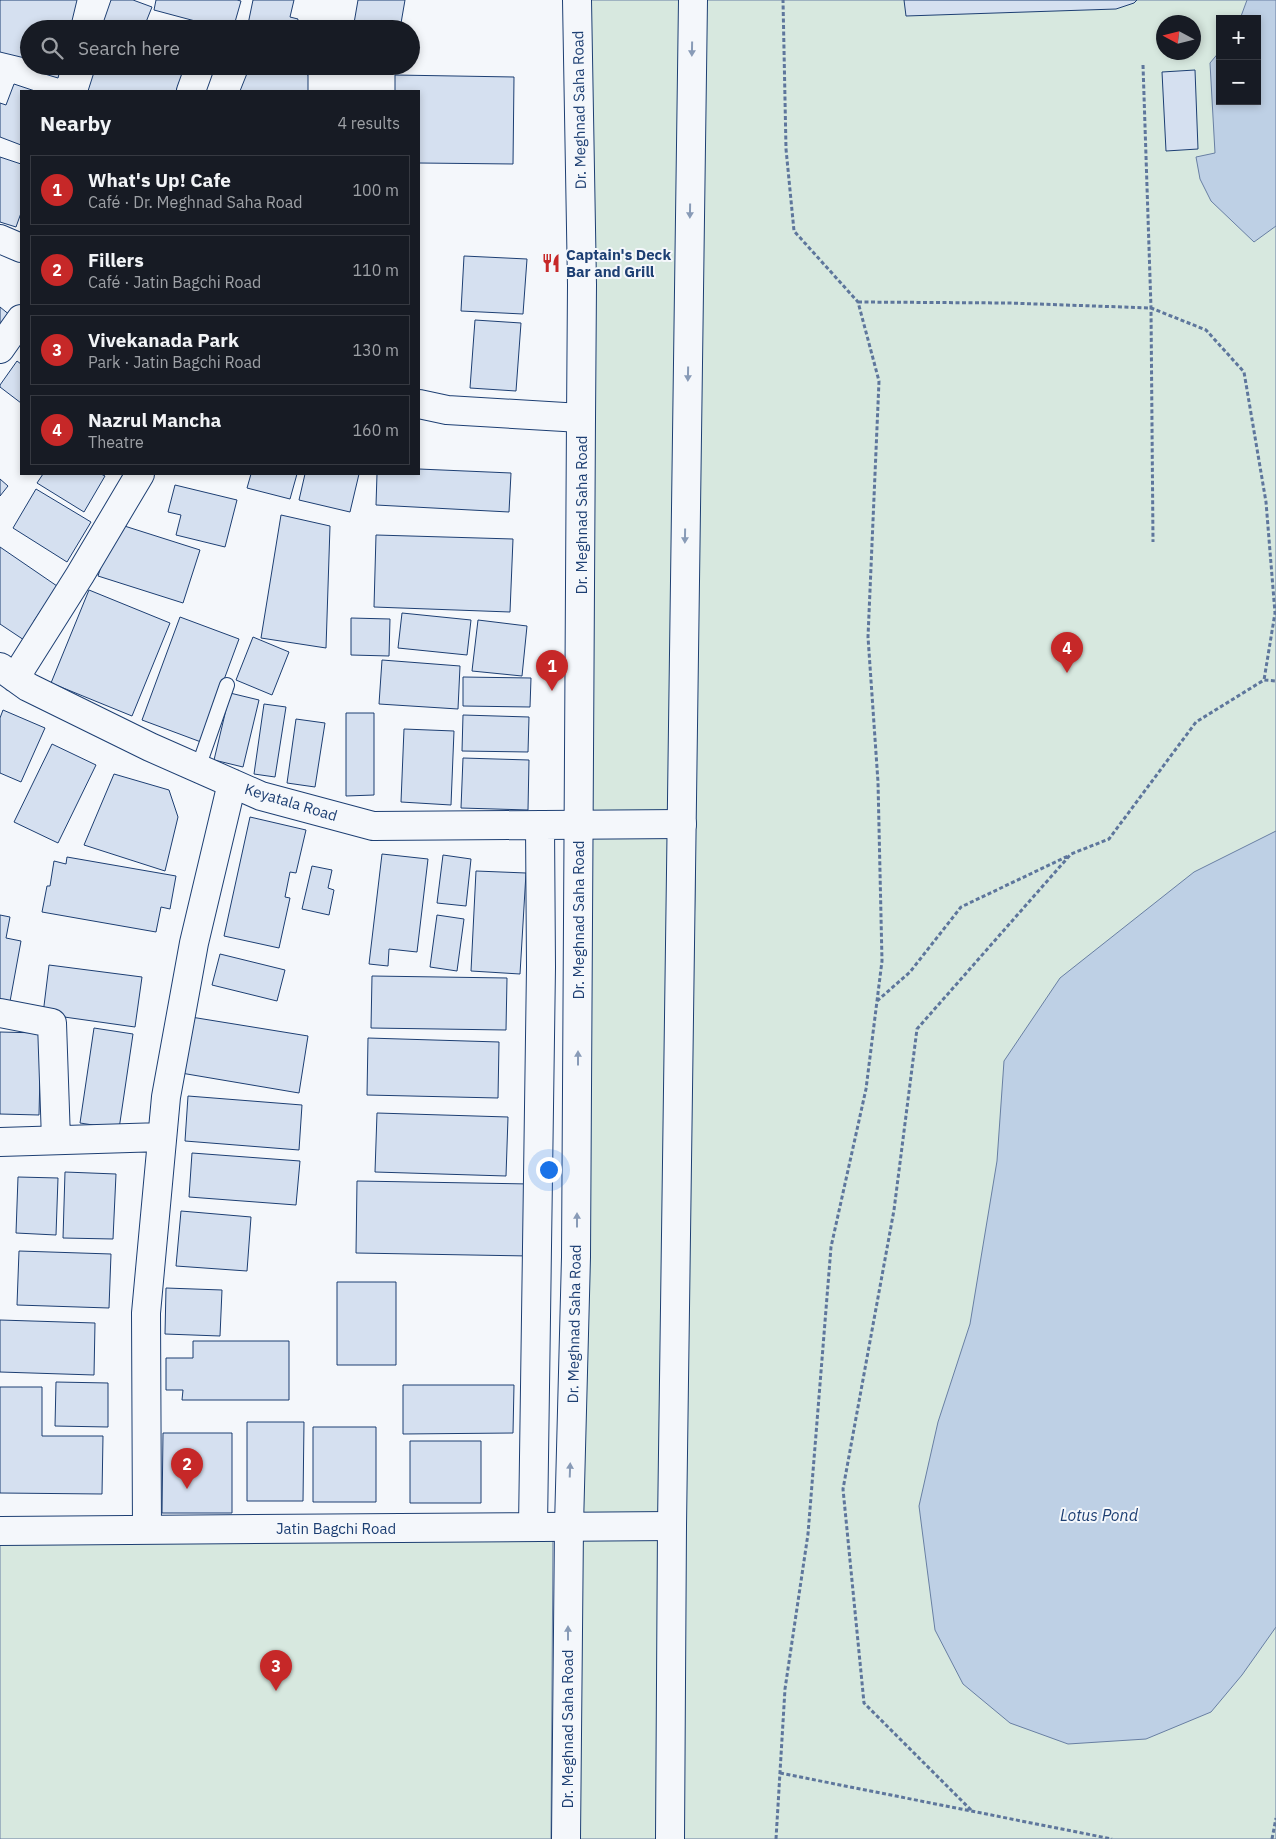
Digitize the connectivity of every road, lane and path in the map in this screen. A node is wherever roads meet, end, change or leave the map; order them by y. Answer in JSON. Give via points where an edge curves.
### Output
{"nodes":[{"id":1,"x":577,"y":0,"type":"edge"},
{"id":2,"x":693,"y":0,"type":"edge"},
{"id":3,"x":783,"y":0,"type":"edge"},
{"id":4,"x":1143,"y":65,"type":"dead end"},
{"id":5,"x":197,"y":75,"type":"edge"},
{"id":6,"x":191,"y":90,"type":"edge"},
{"id":7,"x":0,"y":238,"type":"edge"},
{"id":8,"x":20,"y":248,"type":"edge"},
{"id":9,"x":858,"y":302,"type":"junction"},
{"id":10,"x":1151,"y":308,"type":"junction"},
{"id":11,"x":20,"y":320,"type":"edge"},
{"id":12,"x":0,"y":349,"type":"edge"},
{"id":13,"x":420,"y":404,"type":"edge"},
{"id":14,"x":582,"y":418,"type":"junction"},
{"id":15,"x":139,"y":475,"type":"edge"},
{"id":16,"x":1153,"y":542,"type":"dead end"},
{"id":17,"x":8,"y":673,"type":"edge"},
{"id":18,"x":1264,"y":680,"type":"junction"},
{"id":19,"x":1276,"y":681,"type":"edge"},
{"id":20,"x":228,"y":684,"type":"dead end"},
{"id":21,"x":198,"y":768,"type":"junction"},
{"id":22,"x":232,"y":783,"type":"junction"},
{"id":23,"x":682,"y":824,"type":"junction"},
{"id":24,"x":540,"y":825,"type":"junction"},
{"id":25,"x":579,"y":825,"type":"junction"},
{"id":26,"x":1071,"y":854,"type":"junction"},
{"id":27,"x":877,"y":1001,"type":"junction"},
{"id":28,"x":0,"y":1013,"type":"edge"},
{"id":29,"x":162,"y":1137,"type":"junction"},
{"id":30,"x":56,"y":1140,"type":"junction"},
{"id":31,"x":0,"y":1142,"type":"edge"},
{"id":32,"x":569,"y":1526,"type":"junction"},
{"id":33,"x":672,"y":1526,"type":"junction"},
{"id":34,"x":533,"y":1527,"type":"junction"},
{"id":35,"x":147,"y":1530,"type":"junction"},
{"id":36,"x":0,"y":1531,"type":"edge"},
{"id":37,"x":780,"y":1773,"type":"junction"},
{"id":38,"x":971,"y":1810,"type":"junction"},
{"id":39,"x":1276,"y":1818,"type":"edge"},
{"id":40,"x":566,"y":1839,"type":"edge"},
{"id":41,"x":670,"y":1839,"type":"edge"},
{"id":42,"x":776,"y":1839,"type":"edge"},
{"id":43,"x":1112,"y":1839,"type":"edge"},
{"id":44,"x":1272,"y":1839,"type":"edge"}],
"edges":[{"from":1,"to":14,"type":"street","name":"Dr. Meghnad Saha Road"},
{"from":2,"to":23,"type":"street","one_way":true},
{"from":3,"to":9,"type":"path","via":[[786,148],[794,231]]},
{"from":4,"to":10,"type":"path"},
{"from":5,"to":6,"type":"street"},
{"from":7,"to":8,"type":"street"},
{"from":9,"to":10,"type":"path"},
{"from":9,"to":27,"type":"path","via":[[879,381],[868,637],[878,782],[882,961]]},
{"from":10,"to":16,"type":"path"},
{"from":10,"to":18,"type":"path","via":[[1206,330],[1244,372],[1266,502],[1275,613]]},
{"from":11,"to":12,"type":"street"},
{"from":13,"to":14,"type":"street","via":[[447,410]]},
{"from":14,"to":25,"type":"street","name":"Dr. Meghnad Saha Road"},
{"from":15,"to":17,"type":"street","via":[[80,576]]},
{"from":17,"to":21,"type":"street","name":"Keyatala Road","via":[[36,691]]},
{"from":18,"to":19,"type":"path"},
{"from":18,"to":26,"type":"path","via":[[1196,722],[1109,839]]},
{"from":20,"to":21,"type":"lane"},
{"from":21,"to":22,"type":"street","name":"Keyatala Road"},
{"from":22,"to":24,"type":"street","name":"Keyatala Road","via":[[261,796],[373,826]]},
{"from":22,"to":29,"type":"street","via":[[194,944],[166,1097]]},
{"from":23,"to":25,"type":"street","name":"Keyatala Road"},
{"from":23,"to":33,"type":"street"},
{"from":24,"to":25,"type":"street","name":"Keyatala Road"},
{"from":24,"to":34,"type":"street"},
{"from":32,"to":25,"type":"street","name":"Dr. Meghnad Saha Road","one_way":true,"via":[[576,1257]]},
{"from":26,"to":27,"type":"path","via":[[961,907],[910,972]]},
{"from":26,"to":38,"type":"path","via":[[917,1029],[894,1210],[843,1490],[864,1703]]},
{"from":27,"to":37,"type":"path","via":[[866,1089],[831,1247],[808,1534],[784,1689]]},
{"from":28,"to":30,"type":"street","via":[[52,1023]]},
{"from":29,"to":30,"type":"street"},
{"from":29,"to":35,"type":"street","via":[[146,1313]]},
{"from":30,"to":31,"type":"street"},
{"from":32,"to":33,"type":"street","name":"Jatin Bagchi Road"},
{"from":32,"to":34,"type":"street","name":"Jatin Bagchi Road"},
{"from":40,"to":32,"type":"street","name":"Dr. Meghnad Saha Road","one_way":true},
{"from":33,"to":41,"type":"street"},
{"from":34,"to":35,"type":"street","name":"Jatin Bagchi Road"},
{"from":35,"to":36,"type":"street","name":"Jatin Bagchi Road"},
{"from":37,"to":38,"type":"path"},
{"from":37,"to":42,"type":"path"},
{"from":38,"to":43,"type":"path"},
{"from":39,"to":44,"type":"path"}]}
